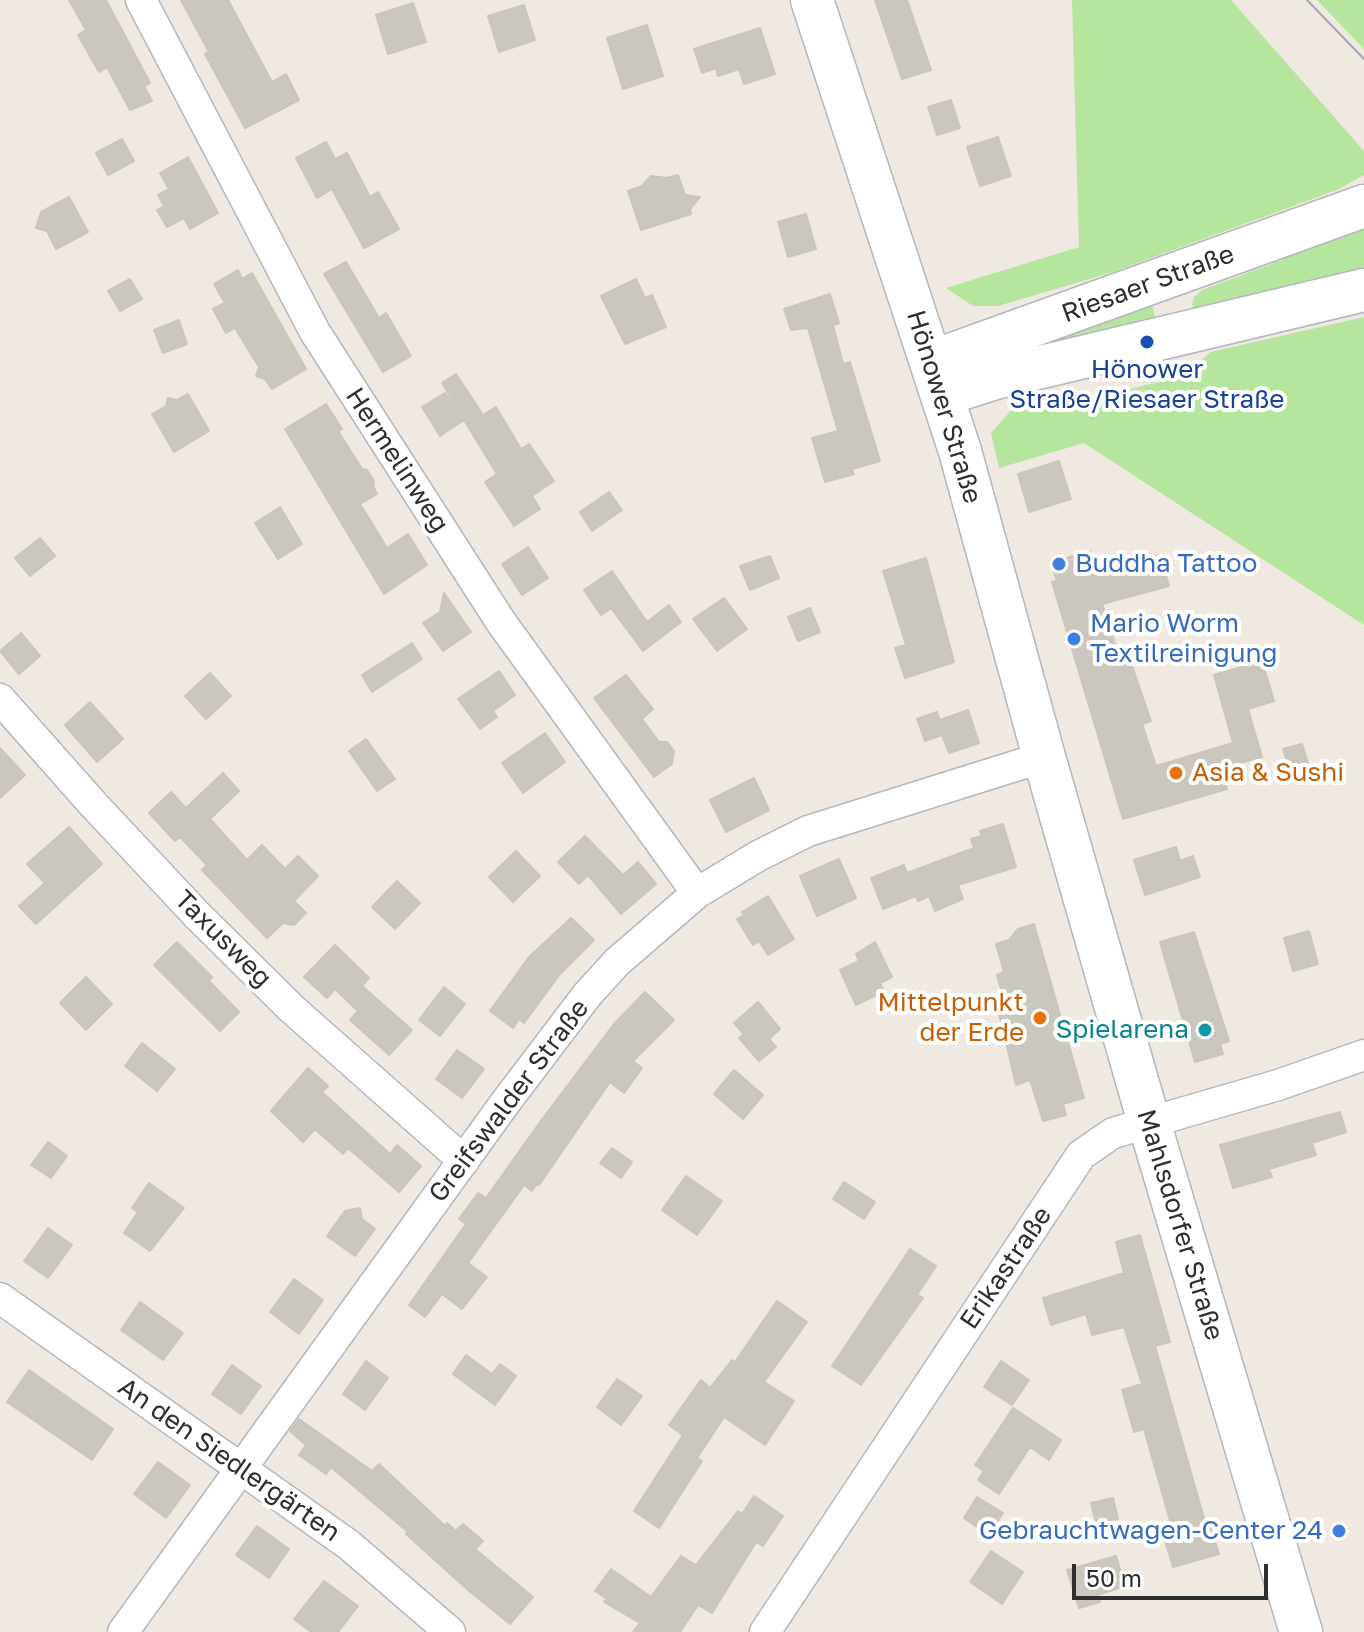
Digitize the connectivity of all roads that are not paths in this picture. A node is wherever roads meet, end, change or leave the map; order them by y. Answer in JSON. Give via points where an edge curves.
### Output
{"nodes":[{"id":1,"x":141,"y":0,"type":"edge"},
{"id":2,"x":812,"y":0,"type":"edge"},
{"id":3,"x":1364,"y":206,"type":"edge"},
{"id":4,"x":1184,"y":273,"type":"junction"},
{"id":5,"x":1364,"y":290,"type":"edge"},
{"id":6,"x":1200,"y":329,"type":"junction"},
{"id":7,"x":936,"y":378,"type":"junction"},
{"id":8,"x":0,"y":699,"type":"edge"},
{"id":9,"x":1044,"y":757,"type":"junction"},
{"id":10,"x":1061,"y":818,"type":"joint"},
{"id":11,"x":697,"y":893,"type":"junction"},
{"id":12,"x":1364,"y":1055,"type":"edge"},
{"id":13,"x":1149,"y":1122,"type":"junction"},
{"id":14,"x":464,"y":1161,"type":"junction"},
{"id":15,"x":0,"y":1298,"type":"edge"},
{"id":16,"x":240,"y":1467,"type":"junction"},
{"id":17,"x":123,"y":1632,"type":"edge"},
{"id":18,"x":450,"y":1632,"type":"edge"},
{"id":19,"x":765,"y":1632,"type":"edge"},
{"id":20,"x":1301,"y":1632,"type":"edge"}],
"edges":[{"from":1,"to":11,"type":"street","name":"Hermelinweg","via":[[315,332],[501,622]]},
{"from":2,"to":7,"type":"main road","name":"Hönower Straße"},
{"from":3,"to":4,"type":"main road","name":"Riesaer Straße"},
{"from":4,"to":6,"type":"main road","via":[[1169,299],[1171,316]]},
{"from":4,"to":7,"type":"main road","name":"Riesaer Straße"},
{"from":5,"to":6,"type":"main road","name":"Riesaer Straße"},
{"from":6,"to":7,"type":"main road","name":"Riesaer Straße","via":[[995,378]]},
{"from":7,"to":9,"type":"main road","name":"Hönower Straße"},
{"from":8,"to":14,"type":"street","name":"Taxusweg","via":[[197,915],[291,1008]]},
{"from":9,"to":10,"type":"main road","name":"Hönower Straße"},
{"from":9,"to":11,"type":"street","name":"Greifswalder Straße","via":[[808,831]]},
{"from":10,"to":13,"type":"main road","name":"Mahlsdorfer Straße"},
{"from":11,"to":14,"type":"street","name":"Greifswalder Straße","via":[[587,995]]},
{"from":12,"to":13,"type":"street","name":"Erikastraße"},
{"from":13,"to":19,"type":"street","name":"Erikastraße","via":[[1113,1133],[1081,1155]]},
{"from":13,"to":20,"type":"main road","name":"Mahlsdorfer Straße"},
{"from":14,"to":16,"type":"street","name":"Greifswalder Straße"},
{"from":15,"to":16,"type":"street","name":"An den Siedlergärten"},
{"from":16,"to":17,"type":"street","name":"Greifswalder Straße"},
{"from":16,"to":18,"type":"street","name":"An den Siedlergärten","via":[[349,1545]]}]}
